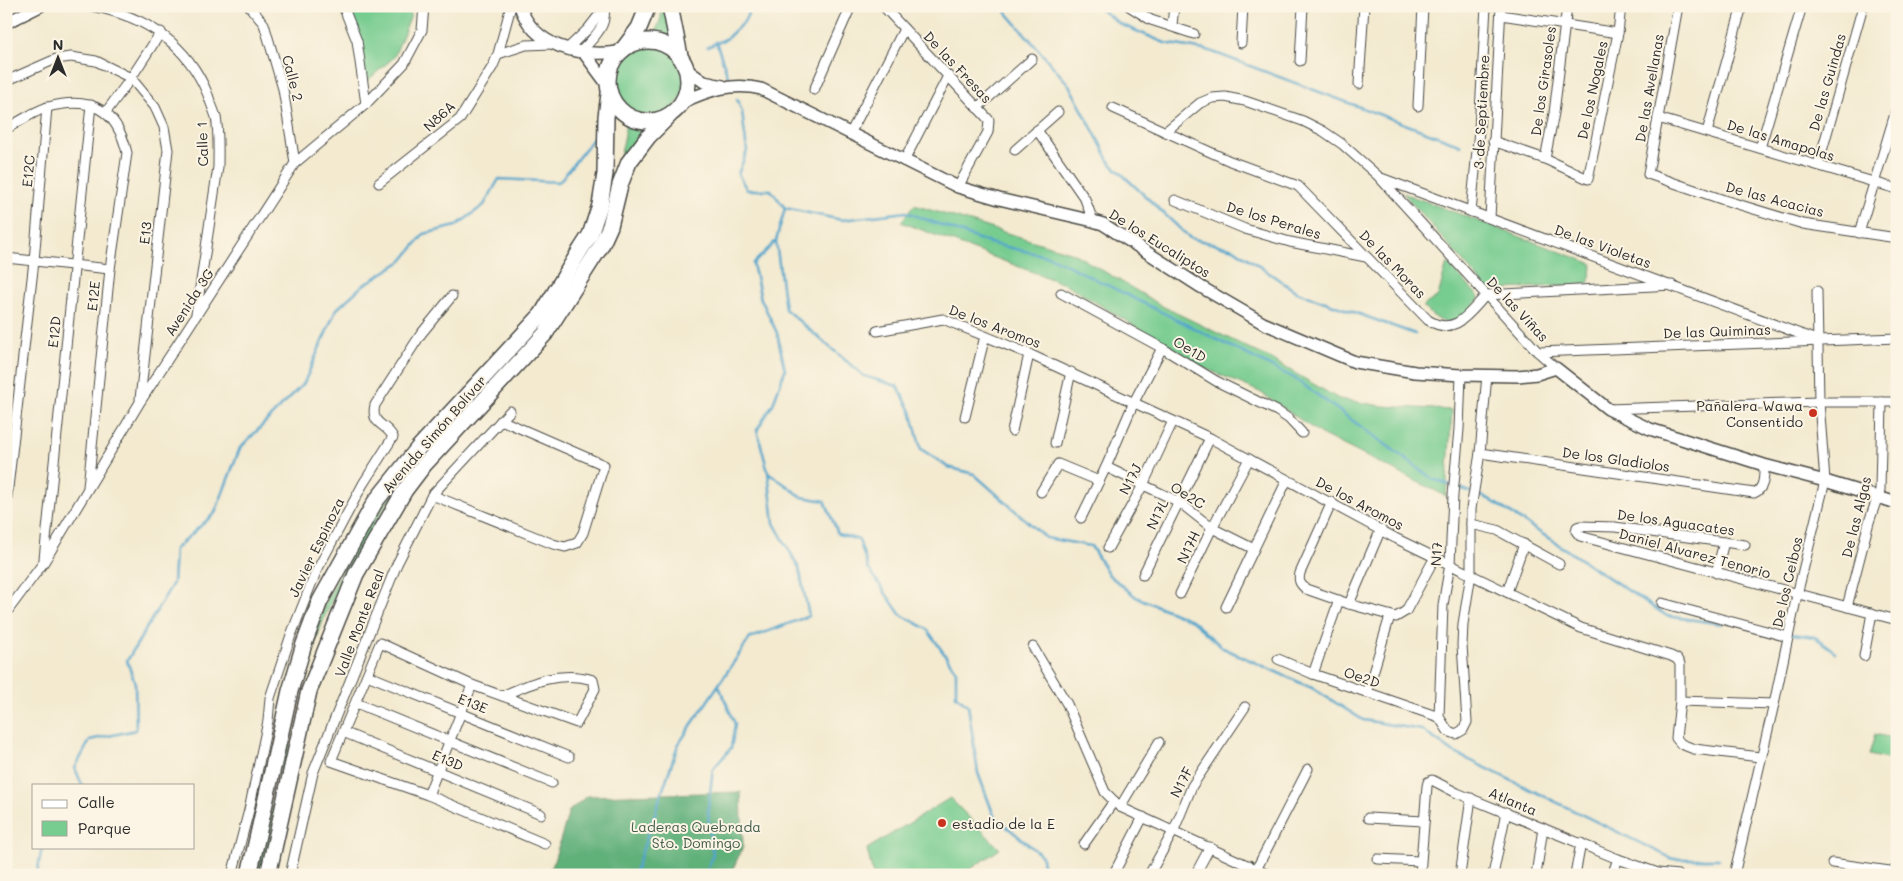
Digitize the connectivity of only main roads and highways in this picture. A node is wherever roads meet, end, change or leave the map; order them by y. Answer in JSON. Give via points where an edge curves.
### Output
{"nodes":[{"id":1,"x":648,"y":6,"type":"edge"},
{"id":2,"x":670,"y":6,"type":"edge"},
{"id":3,"x":620,"y":51,"type":"junction"},
{"id":4,"x":680,"y":56,"type":"junction"},
{"id":5,"x":608,"y":89,"type":"junction"},
{"id":6,"x":669,"y":116,"type":"junction"},
{"id":7,"x":249,"y":875,"type":"edge"},
{"id":8,"x":268,"y":875,"type":"edge"}],
"edges":[{"from":1,"to":3,"type":"highway","name":"Avenida Simón Bolívar","via":[[639,28]]},
{"from":2,"to":4,"type":"highway"},
{"from":3,"to":4,"type":"highway","via":[[632,44],[652,41],[670,47]]},
{"from":3,"to":5,"type":"highway","name":"Avenida Simón Bolívar","via":[[610,65]]},
{"from":4,"to":6,"type":"highway","name":"Avenida Simón Bolívar","via":[[687,70],[687,92],[683,102]]},
{"from":5,"to":6,"type":"highway","via":[[619,109],[634,119],[646,122]]},
{"from":5,"to":7,"type":"highway","name":"Avenida Simón Bolívar","via":[[605,174],[596,220],[586,242],[542,314],[420,447],[375,502],[320,601],[290,692]]},
{"from":6,"to":8,"type":"highway","name":"Avenida Simón Bolívar","via":[[629,162],[602,246],[545,334],[405,490],[356,574],[309,691]]}]}
